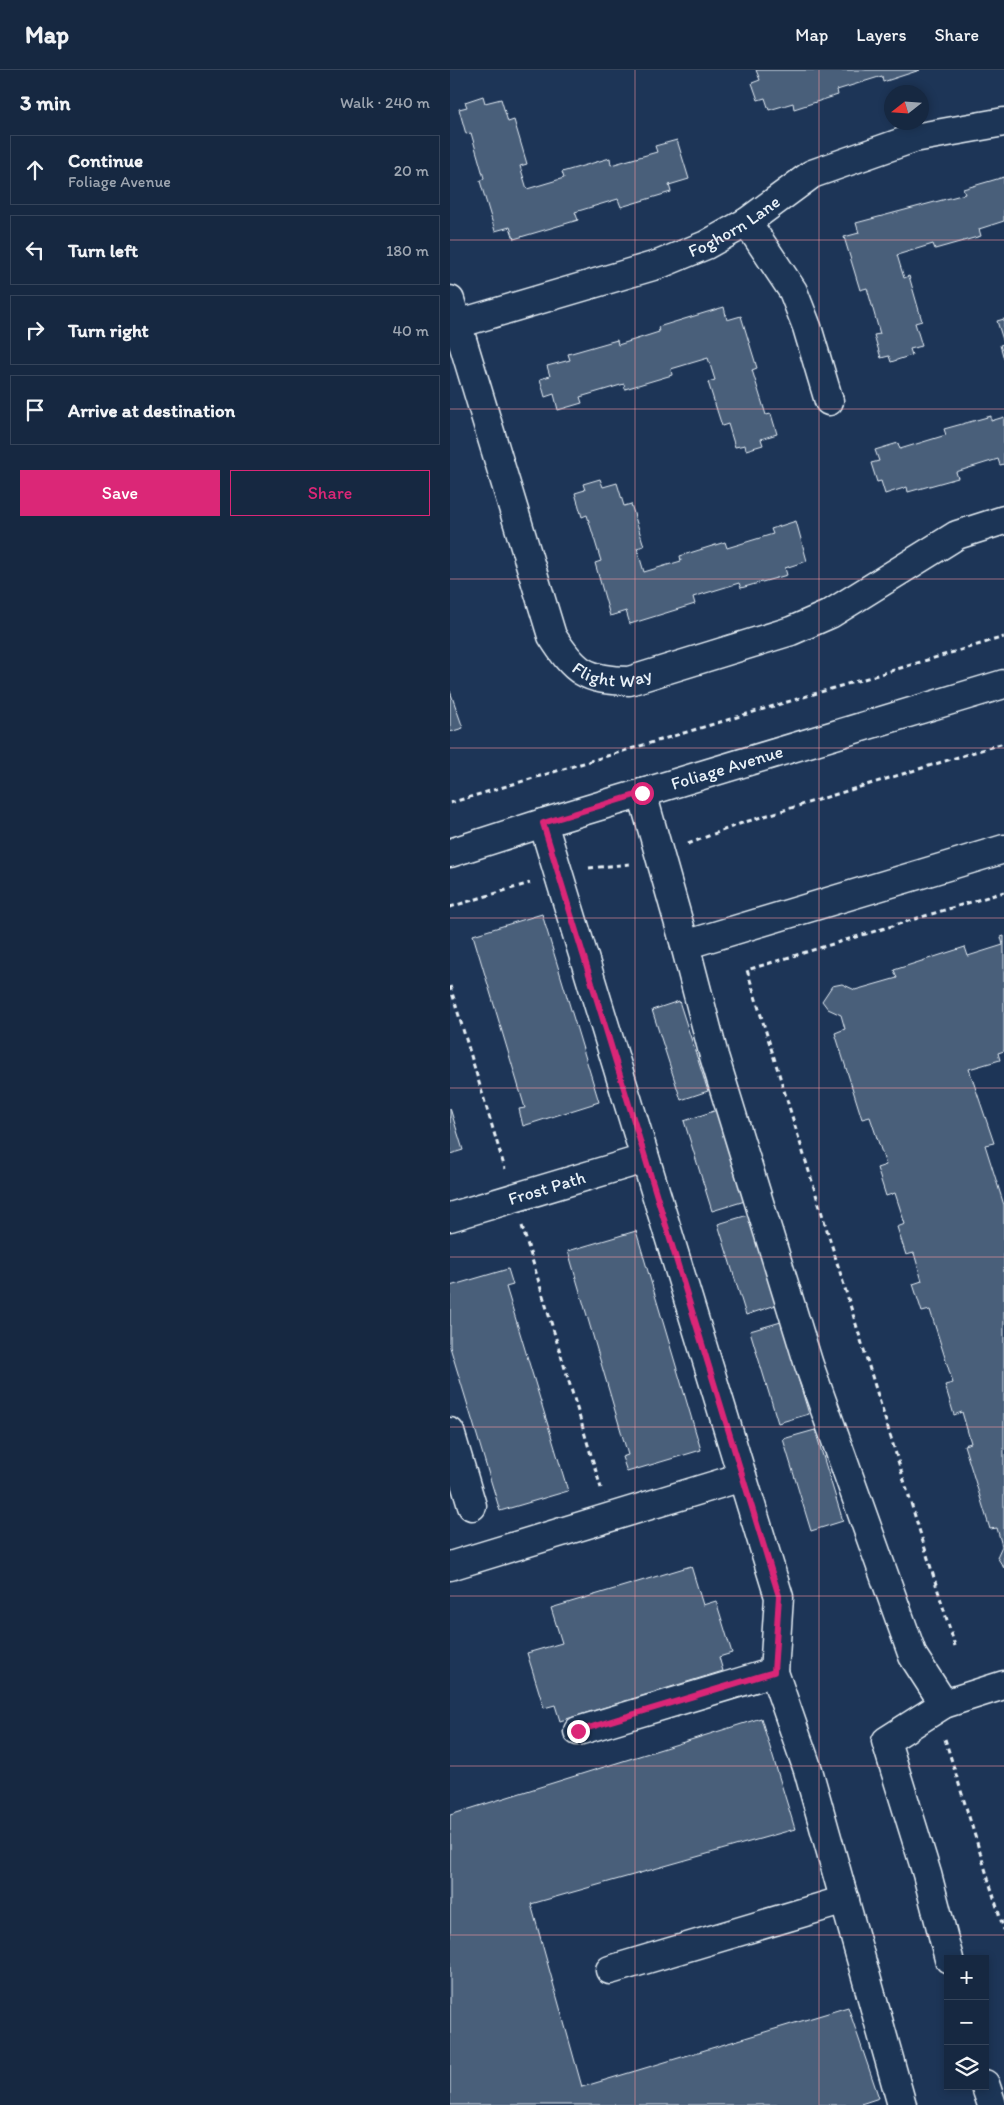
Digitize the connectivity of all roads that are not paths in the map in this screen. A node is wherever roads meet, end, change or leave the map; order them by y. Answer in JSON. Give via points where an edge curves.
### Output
{"nodes":[{"id":1,"x":1004,"y":122,"type":"edge"},
{"id":2,"x":747,"y":222,"type":"junction"},
{"id":3,"x":454,"y":312,"type":"edge"},
{"id":4,"x":829,"y":401,"type":"dead end"},
{"id":5,"x":1004,"y":520,"type":"edge"},
{"id":6,"x":1004,"y":684,"type":"edge"},
{"id":7,"x":642,"y":793,"type":"junction"},
{"id":8,"x":543,"y":823,"type":"junction"},
{"id":9,"x":1004,"y":849,"type":"edge"},
{"id":10,"x":450,"y":853,"type":"edge"},
{"id":11,"x":684,"y":945,"type":"junction"},
{"id":12,"x":644,"y":1158,"type":"junction"},
{"id":13,"x":450,"y":1217,"type":"edge"},
{"id":14,"x":450,"y":1432,"type":"edge"},
{"id":15,"x":742,"y":1477,"type":"junction"},
{"id":16,"x":472,"y":1506,"type":"dead end"},
{"id":17,"x":450,"y":1566,"type":"edge"},
{"id":18,"x":774,"y":1672,"type":"junction"},
{"id":19,"x":1004,"y":1685,"type":"edge"},
{"id":20,"x":944,"y":1704,"type":"junction"},
{"id":21,"x":578,"y":1731,"type":"dead end"},
{"id":22,"x":845,"y":1900,"type":"junction"},
{"id":23,"x":948,"y":1955,"type":"edge"},
{"id":24,"x":610,"y":1970,"type":"dead end"},
{"id":25,"x":987,"y":2090,"type":"edge"},
{"id":26,"x":902,"y":2105,"type":"edge"},
{"id":27,"x":992,"y":2105,"type":"edge"}],
"edges":[{"from":1,"to":2,"type":"street","name":"Foghorn Lane","via":[[914,138],[812,174]]},
{"from":2,"to":3,"type":"street","name":"Foghorn Lane","via":[[706,245],[660,264]]},
{"from":2,"to":4,"type":"street","via":[[793,292]]},
{"from":3,"to":5,"type":"street","name":"Flight Way","via":[[552,636],[565,657],[581,672],[604,680],[629,681],[791,631],[830,614],[957,535]]},
{"from":6,"to":7,"type":"street","name":"Foliage Avenue"},
{"from":7,"to":8,"type":"street","name":"Foliage Avenue"},
{"from":7,"to":11,"type":"street"},
{"from":8,"to":10,"type":"street","name":"Foliage Avenue"},
{"from":8,"to":12,"type":"street"},
{"from":9,"to":11,"type":"street"},
{"from":11,"to":20,"type":"street","via":[[714,1056],[809,1365],[913,1656]]},
{"from":12,"to":13,"type":"street","name":"Frost Path"},
{"from":12,"to":15,"type":"street"},
{"from":14,"to":16,"type":"street"},
{"from":15,"to":17,"type":"street"},
{"from":15,"to":18,"type":"street","via":[[779,1596]]},
{"from":18,"to":21,"type":"street"},
{"from":18,"to":22,"type":"street","via":[[808,1770]]},
{"from":19,"to":20,"type":"street"},
{"from":20,"to":23,"type":"street","via":[[886,1741]]},
{"from":22,"to":24,"type":"street"},
{"from":22,"to":26,"type":"street"},
{"from":25,"to":27,"type":"street"}]}
